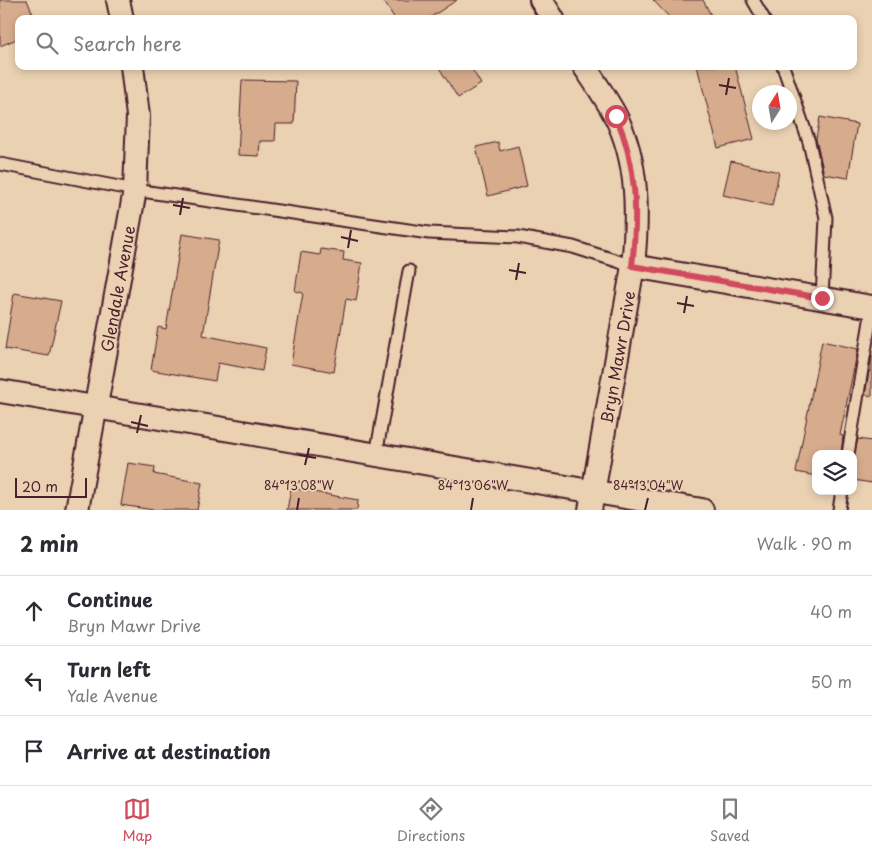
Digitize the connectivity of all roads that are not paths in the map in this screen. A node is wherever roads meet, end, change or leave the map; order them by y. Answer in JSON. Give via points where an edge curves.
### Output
{"nodes":[{"id":1,"x":118,"y":0,"type":"edge"},
{"id":2,"x":540,"y":0,"type":"edge"},
{"id":3,"x":753,"y":0,"type":"edge"},
{"id":4,"x":121,"y":15,"type":"edge"},
{"id":5,"x":550,"y":15,"type":"edge"},
{"id":6,"x":762,"y":15,"type":"edge"},
{"id":7,"x":132,"y":70,"type":"edge"},
{"id":8,"x":587,"y":70,"type":"edge"},
{"id":9,"x":784,"y":70,"type":"edge"},
{"id":10,"x":0,"y":164,"type":"edge"},
{"id":11,"x":135,"y":190,"type":"junction"},
{"id":12,"x":632,"y":266,"type":"junction"},
{"id":13,"x":409,"y":271,"type":"dead end"},
{"id":14,"x":822,"y":298,"type":"junction"},
{"id":15,"x":872,"y":308,"type":"edge"},
{"id":16,"x":0,"y":391,"type":"edge"},
{"id":17,"x":95,"y":407,"type":"junction"},
{"id":18,"x":849,"y":450,"type":"edge"},
{"id":19,"x":376,"y":455,"type":"junction"},
{"id":20,"x":841,"y":495,"type":"edge"},
{"id":21,"x":591,"y":501,"type":"edge"},
{"id":22,"x":77,"y":510,"type":"edge"},
{"id":23,"x":702,"y":510,"type":"edge"},
{"id":24,"x":839,"y":510,"type":"edge"}],
"edges":[{"from":1,"to":4,"type":"street"},
{"from":2,"to":5,"type":"street"},
{"from":3,"to":6,"type":"lane"},
{"from":7,"to":11,"type":"street","name":"Glendale Avenue","via":[[138,116]]},
{"from":8,"to":12,"type":"street","name":"Bryn Mawr Drive","via":[[616,116],[632,162],[636,235]]},
{"from":9,"to":14,"type":"lane","via":[[809,142],[826,218]]},
{"from":10,"to":11,"type":"lane"},
{"from":11,"to":12,"type":"lane","via":[[429,233],[518,237],[573,247]]},
{"from":11,"to":17,"type":"street","name":"Glendale Avenue"},
{"from":12,"to":14,"type":"street"},
{"from":12,"to":21,"type":"street","name":"Bryn Mawr Drive"},
{"from":13,"to":19,"type":"lane"},
{"from":14,"to":15,"type":"street"},
{"from":15,"to":18,"type":"lane"},
{"from":16,"to":17,"type":"street"},
{"from":17,"to":19,"type":"street"},
{"from":17,"to":22,"type":"street","name":"Glendale Avenue"},
{"from":19,"to":21,"type":"street"},
{"from":20,"to":24,"type":"lane"},
{"from":21,"to":23,"type":"street"}]}
